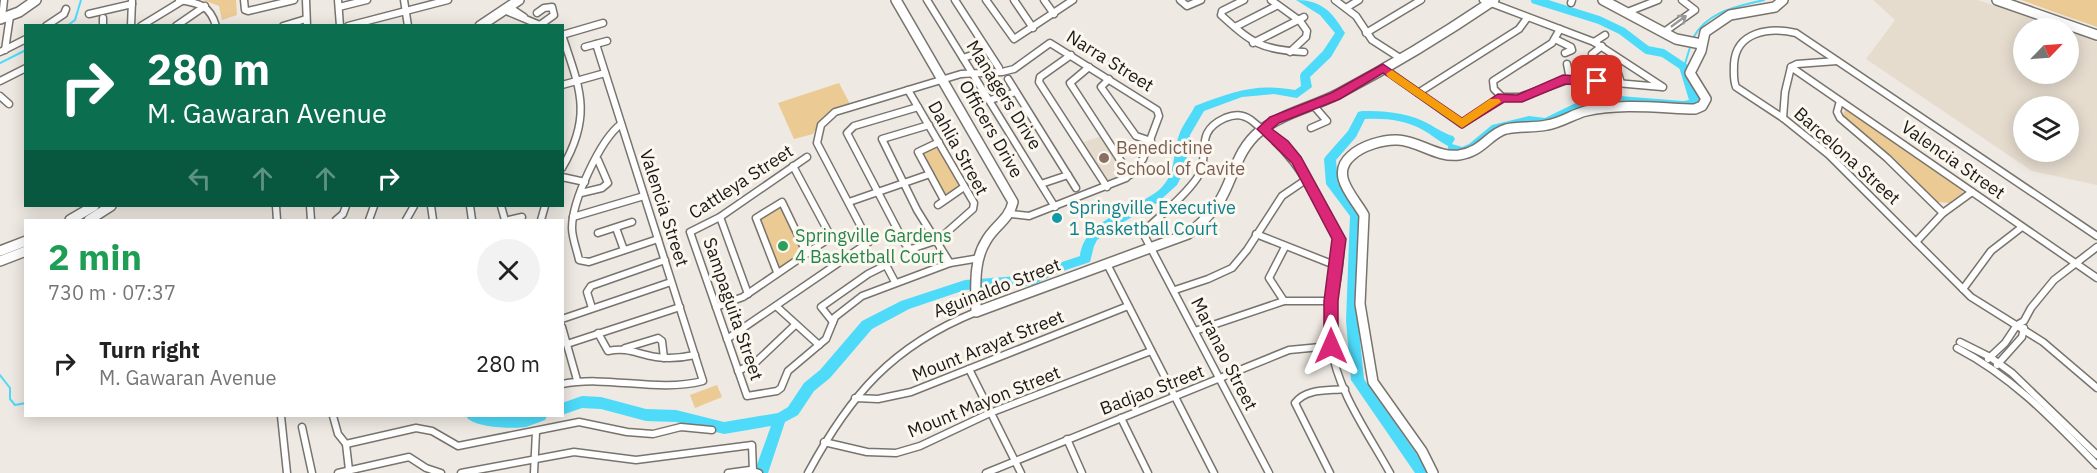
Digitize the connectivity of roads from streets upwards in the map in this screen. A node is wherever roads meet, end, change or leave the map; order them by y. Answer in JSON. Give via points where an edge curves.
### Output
{"nodes":[{"id":1,"x":4,"y":0,"type":"edge"},
{"id":2,"x":36,"y":0,"type":"edge"},
{"id":3,"x":181,"y":0,"type":"edge"},
{"id":4,"x":244,"y":0,"type":"edge"},
{"id":5,"x":294,"y":0,"type":"edge"},
{"id":6,"x":306,"y":0,"type":"edge"},
{"id":7,"x":338,"y":0,"type":"edge"},
{"id":8,"x":367,"y":0,"type":"edge"},
{"id":9,"x":404,"y":0,"type":"edge"},
{"id":10,"x":448,"y":0,"type":"edge"},
{"id":11,"x":519,"y":0,"type":"edge"},
{"id":12,"x":896,"y":0,"type":"edge"},
{"id":13,"x":927,"y":0,"type":"edge"},
{"id":14,"x":955,"y":0,"type":"edge"},
{"id":15,"x":986,"y":0,"type":"edge"},
{"id":16,"x":1014,"y":0,"type":"edge"},
{"id":17,"x":1044,"y":0,"type":"edge"},
{"id":18,"x":1073,"y":0,"type":"edge"},
{"id":19,"x":1181,"y":0,"type":"edge"},
{"id":20,"x":1201,"y":0,"type":"edge"},
{"id":21,"x":1244,"y":0,"type":"edge"},
{"id":22,"x":1271,"y":0,"type":"edge"},
{"id":23,"x":1335,"y":0,"type":"edge"},
{"id":24,"x":1359,"y":0,"type":"edge"},
{"id":25,"x":1421,"y":0,"type":"edge"},
{"id":26,"x":1603,"y":0,"type":"edge"},
{"id":27,"x":1658,"y":0,"type":"edge"},
{"id":28,"x":1682,"y":0,"type":"edge"},
{"id":29,"x":1783,"y":0,"type":"edge"},
{"id":30,"x":1997,"y":0,"type":"edge"},
{"id":31,"x":2012,"y":0,"type":"edge"},
{"id":32,"x":1488,"y":1,"type":"edge"},
{"id":33,"x":132,"y":2,"type":"edge"},
{"id":34,"x":275,"y":2,"type":"edge"},
{"id":35,"x":206,"y":6,"type":"junction"},
{"id":36,"x":1276,"y":6,"type":"junction"},
{"id":37,"x":339,"y":8,"type":"junction"},
{"id":38,"x":1346,"y":8,"type":"junction"},
{"id":39,"x":66,"y":9,"type":"dead end"},
{"id":40,"x":507,"y":9,"type":"junction"},
{"id":41,"x":406,"y":11,"type":"junction"},
{"id":42,"x":1630,"y":11,"type":"junction"},
{"id":43,"x":537,"y":13,"type":"dead end"},
{"id":44,"x":89,"y":14,"type":"dead end"},
{"id":45,"x":1054,"y":14,"type":"junction"},
{"id":46,"x":4,"y":17,"type":"edge"},
{"id":47,"x":103,"y":18,"type":"dead end"},
{"id":48,"x":1301,"y":18,"type":"junction"},
{"id":49,"x":1527,"y":18,"type":"junction"},
{"id":50,"x":307,"y":22,"type":"edge"},
{"id":51,"x":603,"y":23,"type":"dead end"},
{"id":52,"x":49,"y":24,"type":"edge"},
{"id":53,"x":103,"y":24,"type":"edge"},
{"id":54,"x":131,"y":24,"type":"edge"},
{"id":55,"x":144,"y":24,"type":"edge"},
{"id":56,"x":183,"y":24,"type":"edge"},
{"id":57,"x":215,"y":24,"type":"edge"},
{"id":58,"x":340,"y":24,"type":"edge"},
{"id":59,"x":356,"y":24,"type":"edge"},
{"id":60,"x":408,"y":24,"type":"edge"},
{"id":61,"x":483,"y":24,"type":"edge"},
{"id":62,"x":539,"y":24,"type":"edge"},
{"id":63,"x":542,"y":24,"type":"edge"},
{"id":64,"x":1235,"y":27,"type":"junction"},
{"id":65,"x":1033,"y":28,"type":"junction"},
{"id":66,"x":1560,"y":29,"type":"junction"},
{"id":67,"x":2097,"y":29,"type":"edge"},
{"id":68,"x":1664,"y":32,"type":"junction"},
{"id":69,"x":1366,"y":33,"type":"junction"},
{"id":70,"x":564,"y":34,"type":"edge"},
{"id":71,"x":1605,"y":35,"type":"dead end"},
{"id":72,"x":2097,"y":35,"type":"edge"},
{"id":73,"x":1555,"y":39,"type":"junction"},
{"id":74,"x":24,"y":40,"type":"edge"},
{"id":75,"x":564,"y":41,"type":"edge"},
{"id":76,"x":607,"y":41,"type":"dead end"},
{"id":77,"x":1594,"y":42,"type":"junction"},
{"id":78,"x":1253,"y":43,"type":"junction"},
{"id":79,"x":596,"y":44,"type":"junction"},
{"id":80,"x":1699,"y":44,"type":"junction"},
{"id":81,"x":1602,"y":46,"type":"junction"},
{"id":82,"x":585,"y":47,"type":"dead end"},
{"id":83,"x":987,"y":50,"type":"junction"},
{"id":84,"x":3,"y":51,"type":"edge"},
{"id":85,"x":1290,"y":52,"type":"junction"},
{"id":86,"x":1304,"y":52,"type":"dead end"},
{"id":87,"x":1565,"y":52,"type":"dead end"},
{"id":88,"x":1592,"y":54,"type":"dead end"},
{"id":89,"x":1071,"y":55,"type":"junction"},
{"id":90,"x":963,"y":58,"type":"junction"},
{"id":91,"x":1400,"y":58,"type":"junction"},
{"id":92,"x":1592,"y":61,"type":"dead end"},
{"id":93,"x":1837,"y":61,"type":"junction"},
{"id":94,"x":1567,"y":64,"type":"dead end"},
{"id":95,"x":1089,"y":67,"type":"junction"},
{"id":96,"x":1791,"y":67,"type":"junction"},
{"id":97,"x":999,"y":68,"type":"dead end"},
{"id":98,"x":1383,"y":68,"type":"junction"},
{"id":99,"x":24,"y":69,"type":"edge"},
{"id":100,"x":1617,"y":70,"type":"dead end"},
{"id":101,"x":972,"y":72,"type":"junction"},
{"id":102,"x":605,"y":73,"type":"junction"},
{"id":103,"x":1008,"y":79,"type":"dead end"},
{"id":104,"x":1109,"y":79,"type":"junction"},
{"id":105,"x":1570,"y":79,"type":"junction"},
{"id":106,"x":943,"y":80,"type":"junction"},
{"id":107,"x":0,"y":81,"type":"edge"},
{"id":108,"x":577,"y":81,"type":"junction"},
{"id":109,"x":1597,"y":81,"type":"junction"},
{"id":110,"x":1621,"y":83,"type":"junction"},
{"id":111,"x":564,"y":84,"type":"edge"},
{"id":112,"x":908,"y":90,"type":"junction"},
{"id":113,"x":1016,"y":92,"type":"junction"},
{"id":114,"x":1418,"y":93,"type":"junction"},
{"id":115,"x":1502,"y":97,"type":"junction"},
{"id":116,"x":1,"y":98,"type":"edge"},
{"id":117,"x":990,"y":100,"type":"junction"},
{"id":118,"x":1840,"y":101,"type":"junction"},
{"id":119,"x":9,"y":104,"type":"dead end"},
{"id":120,"x":1313,"y":105,"type":"junction"},
{"id":121,"x":918,"y":107,"type":"junction"},
{"id":122,"x":1783,"y":118,"type":"junction"},
{"id":123,"x":621,"y":124,"type":"junction"},
{"id":124,"x":929,"y":125,"type":"junction"},
{"id":125,"x":1311,"y":128,"type":"dead end"},
{"id":126,"x":1263,"y":129,"type":"junction"},
{"id":127,"x":1151,"y":141,"type":"junction"},
{"id":128,"x":939,"y":142,"type":"junction"},
{"id":129,"x":807,"y":157,"type":"dead end"},
{"id":130,"x":598,"y":160,"type":"junction"},
{"id":131,"x":564,"y":164,"type":"edge"},
{"id":132,"x":793,"y":166,"type":"junction"},
{"id":133,"x":930,"y":174,"type":"junction"},
{"id":134,"x":1068,"y":175,"type":"junction"},
{"id":135,"x":1130,"y":175,"type":"junction"},
{"id":136,"x":564,"y":177,"type":"edge"},
{"id":137,"x":1307,"y":179,"type":"junction"},
{"id":138,"x":585,"y":182,"type":"junction"},
{"id":139,"x":904,"y":183,"type":"junction"},
{"id":140,"x":1041,"y":184,"type":"junction"},
{"id":141,"x":964,"y":187,"type":"junction"},
{"id":142,"x":1107,"y":187,"type":"junction"},
{"id":143,"x":1076,"y":188,"type":"dead end"},
{"id":144,"x":878,"y":192,"type":"junction"},
{"id":145,"x":1972,"y":192,"type":"junction"},
{"id":146,"x":581,"y":193,"type":"junction"},
{"id":147,"x":644,"y":196,"type":"junction"},
{"id":148,"x":849,"y":202,"type":"junction"},
{"id":149,"x":109,"y":207,"type":"edge"},
{"id":150,"x":346,"y":207,"type":"edge"},
{"id":151,"x":1055,"y":207,"type":"junction"},
{"id":152,"x":1943,"y":213,"type":"junction"},
{"id":153,"x":1011,"y":214,"type":"junction"},
{"id":154,"x":88,"y":217,"type":"edge"},
{"id":155,"x":522,"y":217,"type":"dead end"},
{"id":156,"x":720,"y":217,"type":"junction"},
{"id":157,"x":573,"y":218,"type":"junction"},
{"id":158,"x":337,"y":219,"type":"edge"},
{"id":159,"x":512,"y":219,"type":"edge"},
{"id":160,"x":632,"y":222,"type":"dead end"},
{"id":161,"x":2022,"y":227,"type":"junction"},
{"id":162,"x":616,"y":228,"type":"junction"},
{"id":163,"x":690,"y":232,"type":"joint"},
{"id":164,"x":598,"y":233,"type":"dead end"},
{"id":165,"x":1256,"y":234,"type":"junction"},
{"id":166,"x":2097,"y":236,"type":"edge"},
{"id":167,"x":658,"y":239,"type":"junction"},
{"id":168,"x":936,"y":242,"type":"junction"},
{"id":169,"x":1916,"y":242,"type":"junction"},
{"id":170,"x":24,"y":243,"type":"edge"},
{"id":171,"x":1285,"y":247,"type":"junction"},
{"id":172,"x":2097,"y":247,"type":"edge"},
{"id":173,"x":1153,"y":249,"type":"junction"},
{"id":174,"x":624,"y":250,"type":"junction"},
{"id":175,"x":0,"y":251,"type":"edge"},
{"id":176,"x":24,"y":252,"type":"edge"},
{"id":177,"x":806,"y":252,"type":"junction"},
{"id":178,"x":980,"y":258,"type":"junction"},
{"id":179,"x":665,"y":260,"type":"junction"},
{"id":180,"x":0,"y":261,"type":"edge"},
{"id":181,"x":951,"y":262,"type":"junction"},
{"id":182,"x":2076,"y":263,"type":"junction"},
{"id":183,"x":1107,"y":264,"type":"junction"},
{"id":184,"x":1337,"y":266,"type":"junction"},
{"id":185,"x":777,"y":272,"type":"junction"},
{"id":186,"x":2097,"y":278,"type":"edge"},
{"id":187,"x":672,"y":282,"type":"junction"},
{"id":188,"x":895,"y":282,"type":"junction"},
{"id":189,"x":1175,"y":290,"type":"junction"},
{"id":190,"x":1963,"y":290,"type":"junction"},
{"id":191,"x":748,"y":294,"type":"junction"},
{"id":192,"x":1284,"y":301,"type":"junction"},
{"id":193,"x":1331,"y":301,"type":"junction"},
{"id":194,"x":776,"y":306,"type":"junction"},
{"id":195,"x":1128,"y":306,"type":"junction"},
{"id":196,"x":680,"y":307,"type":"junction"},
{"id":197,"x":716,"y":307,"type":"junction"},
{"id":198,"x":592,"y":308,"type":"junction"},
{"id":199,"x":976,"y":312,"type":"junction"},
{"id":200,"x":564,"y":319,"type":"edge"},
{"id":201,"x":833,"y":322,"type":"junction"},
{"id":202,"x":2020,"y":323,"type":"junction"},
{"id":203,"x":795,"y":325,"type":"junction"},
{"id":204,"x":2024,"y":329,"type":"junction"},
{"id":205,"x":1195,"y":331,"type":"junction"},
{"id":206,"x":598,"y":333,"type":"junction"},
{"id":207,"x":564,"y":334,"type":"edge"},
{"id":208,"x":727,"y":339,"type":"junction"},
{"id":209,"x":567,"y":344,"type":"junction"},
{"id":210,"x":819,"y":345,"type":"junction"},
{"id":211,"x":1959,"y":345,"type":"dead end"},
{"id":212,"x":1331,"y":346,"type":"junction"},
{"id":213,"x":624,"y":348,"type":"junction"},
{"id":214,"x":1151,"y":351,"type":"junction"},
{"id":215,"x":695,"y":355,"type":"junction"},
{"id":216,"x":664,"y":358,"type":"junction"},
{"id":217,"x":1988,"y":359,"type":"junction"},
{"id":218,"x":1997,"y":365,"type":"junction"},
{"id":219,"x":969,"y":369,"type":"junction"},
{"id":220,"x":738,"y":371,"type":"junction"},
{"id":221,"x":1220,"y":379,"type":"junction"},
{"id":222,"x":577,"y":380,"type":"junction"},
{"id":223,"x":564,"y":383,"type":"edge"},
{"id":224,"x":2097,"y":388,"type":"edge"},
{"id":225,"x":1346,"y":389,"type":"junction"},
{"id":226,"x":1174,"y":397,"type":"junction"},
{"id":227,"x":855,"y":398,"type":"junction"},
{"id":228,"x":990,"y":413,"type":"junction"},
{"id":229,"x":281,"y":417,"type":"edge"},
{"id":230,"x":333,"y":417,"type":"edge"},
{"id":231,"x":1121,"y":417,"type":"junction"},
{"id":232,"x":302,"y":427,"type":"dead end"},
{"id":233,"x":712,"y":430,"type":"dead end"},
{"id":234,"x":536,"y":432,"type":"junction"},
{"id":235,"x":1067,"y":439,"type":"junction"},
{"id":236,"x":824,"y":442,"type":"junction"},
{"id":237,"x":346,"y":444,"type":"junction"},
{"id":238,"x":2097,"y":455,"type":"edge"},
{"id":239,"x":1017,"y":460,"type":"junction"},
{"id":240,"x":534,"y":461,"type":"junction"},
{"id":241,"x":2097,"y":465,"type":"edge"},
{"id":242,"x":349,"y":470,"type":"junction"},
{"id":243,"x":756,"y":472,"type":"edge"},
{"id":244,"x":287,"y":473,"type":"edge"},
{"id":245,"x":312,"y":473,"type":"edge"},
{"id":246,"x":338,"y":473,"type":"edge"},
{"id":247,"x":441,"y":473,"type":"edge"},
{"id":248,"x":461,"y":473,"type":"edge"},
{"id":249,"x":534,"y":473,"type":"edge"},
{"id":250,"x":728,"y":473,"type":"edge"},
{"id":251,"x":808,"y":473,"type":"edge"},
{"id":252,"x":986,"y":473,"type":"edge"},
{"id":253,"x":1021,"y":473,"type":"edge"},
{"id":254,"x":1082,"y":473,"type":"edge"},
{"id":255,"x":1148,"y":473,"type":"edge"},
{"id":256,"x":1214,"y":473,"type":"edge"},
{"id":257,"x":1269,"y":473,"type":"edge"},
{"id":258,"x":1330,"y":473,"type":"edge"},
{"id":259,"x":1390,"y":473,"type":"edge"},
{"id":260,"x":1433,"y":473,"type":"edge"}],
"edges":[{"from":1,"to":46,"type":"street"},
{"from":2,"to":46,"type":"street"},
{"from":3,"to":35,"type":"street"},
{"from":3,"to":55,"type":"street"},
{"from":4,"to":34,"type":"street","via":[[248,11]]},
{"from":5,"to":34,"type":"street"},
{"from":6,"to":50,"type":"street"},
{"from":7,"to":37,"type":"street"},
{"from":8,"to":37,"type":"street"},
{"from":9,"to":41,"type":"street"},
{"from":10,"to":41,"type":"street"},
{"from":11,"to":40,"type":"street"},
{"from":12,"to":106,"type":"street","name":"Officers Drive"},
{"from":13,"to":90,"type":"street","name":"Managers Drive"},
{"from":14,"to":83,"type":"street"},
{"from":15,"to":65,"type":"street","via":[[1014,39]]},
{"from":16,"to":65,"type":"street"},
{"from":17,"to":45,"type":"street"},
{"from":18,"to":45,"type":"street"},
{"from":19,"to":20,"type":"street","via":[[1187,6]]},
{"from":21,"to":64,"type":"street","via":[[1220,13]]},
{"from":22,"to":36,"type":"street"},
{"from":23,"to":38,"type":"street"},
{"from":24,"to":38,"type":"street"},
{"from":25,"to":69,"type":"street"},
{"from":26,"to":42,"type":"street"},
{"from":27,"to":42,"type":"street"},
{"from":68,"to":28,"type":"street","one_way":true,"via":[[1695,10]]},
{"from":29,"to":80,"type":"street","via":[[1775,7],[1723,19],[1705,32]]},
{"from":30,"to":72,"type":"street"},
{"from":31,"to":67,"type":"street"},
{"from":32,"to":49,"type":"street"},
{"from":32,"to":91,"type":"street","name":"Aguinaldo Street"},
{"from":33,"to":44,"type":"street"},
{"from":33,"to":54,"type":"street"},
{"from":35,"to":56,"type":"street"},
{"from":35,"to":57,"type":"street"},
{"from":36,"to":48,"type":"street"},
{"from":36,"to":64,"type":"street"},
{"from":37,"to":58,"type":"street"},
{"from":38,"to":69,"type":"street"},
{"from":39,"to":52,"type":"street"},
{"from":40,"to":61,"type":"street"},
{"from":40,"to":62,"type":"street","via":[[517,18]]},
{"from":41,"to":59,"type":"street"},
{"from":41,"to":60,"type":"street"},
{"from":42,"to":68,"type":"street"},
{"from":43,"to":63,"type":"street","via":[[552,7],[554,15]]},
{"from":45,"to":65,"type":"street"},
{"from":46,"to":84,"type":"street"},
{"from":47,"to":53,"type":"street"},
{"from":48,"to":78,"type":"street"},
{"from":48,"to":85,"type":"street","via":[[1307,35]]},
{"from":49,"to":66,"type":"street"},
{"from":49,"to":114,"type":"street","via":[[1519,29]]},
{"from":51,"to":70,"type":"street"},
{"from":64,"to":78,"type":"street"},
{"from":66,"to":73,"type":"street"},
{"from":66,"to":77,"type":"street"},
{"from":68,"to":80,"type":"street","via":[[1678,41]]},
{"from":69,"to":91,"type":"street"},
{"from":71,"to":77,"type":"street"},
{"from":73,"to":87,"type":"street","via":[[1571,47]]},
{"from":73,"to":115,"type":"street","via":[[1493,81],[1494,89]]},
{"from":74,"to":84,"type":"street"},
{"from":75,"to":108,"type":"street"},
{"from":76,"to":79,"type":"street"},
{"from":77,"to":81,"type":"street"},
{"from":78,"to":85,"type":"street","via":[[1265,50]]},
{"from":79,"to":82,"type":"street"},
{"from":79,"to":102,"type":"street","name":"Valencia Street"},
{"from":80,"to":260,"type":"street","via":[[1701,51],[1690,73],[1706,99],[1695,109],[1641,106],[1584,111],[1549,125],[1507,129],[1478,150],[1458,155],[1388,140],[1361,148],[1350,156],[1342,180],[1364,215],[1360,304],[1372,382],[1422,451]]},
{"from":81,"to":88,"type":"street"},
{"from":81,"to":110,"type":"street","via":[[1663,87]]},
{"from":83,"to":90,"type":"street"},
{"from":83,"to":97,"type":"street"},
{"from":85,"to":86,"type":"street"},
{"from":89,"to":95,"type":"street","name":"Narra Street"},
{"from":89,"to":101,"type":"street","name":"Narra Street","via":[[1050,43],[1014,69]]},
{"from":89,"to":142,"type":"street","via":[[1040,77],[1039,82]]},
{"from":90,"to":101,"type":"street","name":"Managers Drive"},
{"from":91,"to":98,"type":"street","name":"Aguinaldo Street"},
{"from":92,"to":109,"type":"street"},
{"from":93,"to":96,"type":"street"},
{"from":93,"to":122,"type":"street","name":"Barcelona Street","via":[[1790,31],[1763,32],[1742,42],[1735,59],[1734,84]]},
{"from":93,"to":166,"type":"street","name":"Barcelona Street"},
{"from":94,"to":105,"type":"street"},
{"from":95,"to":104,"type":"street","name":"Narra Street"},
{"from":95,"to":135,"type":"street","via":[[1070,83]]},
{"from":96,"to":118,"type":"street","name":"Valencia Street"},
{"from":96,"to":122,"type":"street"},
{"from":98,"to":114,"type":"street"},
{"from":98,"to":120,"type":"street","name":"Aguinaldo Street"},
{"from":99,"to":107,"type":"street"},
{"from":100,"to":110,"type":"street"},
{"from":101,"to":106,"type":"street","name":"Narra Street"},
{"from":101,"to":117,"type":"street","name":"Managers Drive"},
{"from":102,"to":108,"type":"street"},
{"from":102,"to":123,"type":"street","name":"Valencia Street"},
{"from":103,"to":113,"type":"street"},
{"from":104,"to":127,"type":"street","via":[[1101,87],[1136,136]]},
{"from":104,"to":127,"type":"street","name":"Narra Street","via":[[1157,110],[1159,116]]},
{"from":105,"to":109,"type":"street"},
{"from":105,"to":115,"type":"street","via":[[1518,99]]},
{"from":106,"to":112,"type":"street","name":"Narra Street"},
{"from":106,"to":153,"type":"street","name":"Officers Drive","via":[[1011,195]]},
{"from":108,"to":111,"type":"street"},
{"from":108,"to":131,"type":"street","via":[[584,107],[575,144]]},
{"from":109,"to":110,"type":"street"},
{"from":112,"to":121,"type":"street","name":"Dahlia Street"},
{"from":112,"to":148,"type":"street","name":"Narra Street","via":[[835,112],[818,130],[817,143]]},
{"from":113,"to":117,"type":"street"},
{"from":113,"to":134,"type":"street"},
{"from":114,"to":115,"type":"street","via":[[1462,124]]},
{"from":116,"to":119,"type":"street"},
{"from":117,"to":140,"type":"street","name":"Managers Drive"},
{"from":118,"to":145,"type":"street","name":"Valencia Street"},
{"from":118,"to":152,"type":"street","via":[[1840,118]]},
{"from":120,"to":125,"type":"street","via":[[1327,121]]},
{"from":120,"to":126,"type":"street","name":"Aguinaldo Street"},
{"from":121,"to":124,"type":"street","name":"Dahlia Street"},
{"from":121,"to":144,"type":"street","via":[[848,130]]},
{"from":122,"to":169,"type":"street","name":"Barcelona Street","via":[[1829,155]]},
{"from":123,"to":130,"type":"street","via":[[610,132]]},
{"from":123,"to":147,"type":"street","name":"Valencia Street"},
{"from":124,"to":128,"type":"street","name":"Dahlia Street"},
{"from":124,"to":139,"type":"street","via":[[882,139]]},
{"from":126,"to":137,"type":"street","via":[[1297,160]]},
{"from":126,"to":173,"type":"street","name":"Aguinaldo Street","via":[[1244,147],[1223,196],[1197,228]]},
{"from":126,"to":173,"type":"street","via":[[1240,114],[1209,128],[1201,142],[1198,175],[1182,197],[1144,231]]},
{"from":127,"to":135,"type":"street","name":"Narra Street"},
{"from":128,"to":133,"type":"street","via":[[918,152]]},
{"from":128,"to":141,"type":"street","name":"Dahlia Street"},
{"from":129,"to":132,"type":"street","name":"Cattleya Street"},
{"from":130,"to":138,"type":"street"},
{"from":130,"to":146,"type":"street","via":[[608,183]]},
{"from":132,"to":156,"type":"street","name":"Cattleya Street"},
{"from":132,"to":177,"type":"street","via":[[831,237]]},
{"from":133,"to":139,"type":"street"},
{"from":133,"to":141,"type":"street","via":[[941,203]]},
{"from":134,"to":140,"type":"street"},
{"from":134,"to":143,"type":"street"},
{"from":135,"to":142,"type":"street","name":"Narra Street"},
{"from":136,"to":138,"type":"street"},
{"from":137,"to":165,"type":"street","via":[[1281,194]]},
{"from":137,"to":184,"type":"street","via":[[1339,239]]},
{"from":138,"to":146,"type":"street"},
{"from":139,"to":144,"type":"street"},
{"from":139,"to":168,"type":"street"},
{"from":140,"to":151,"type":"street","name":"Managers Drive"},
{"from":141,"to":168,"type":"street","name":"Dahlia Street","via":[[974,209]]},
{"from":142,"to":151,"type":"street","name":"Narra Street"},
{"from":144,"to":148,"type":"street"},
{"from":144,"to":168,"type":"street","via":[[908,248]]},
{"from":145,"to":152,"type":"street"},
{"from":145,"to":161,"type":"street","name":"Valencia Street"},
{"from":146,"to":157,"type":"street"},
{"from":147,"to":157,"type":"street"},
{"from":147,"to":167,"type":"street","name":"Valencia Street"},
{"from":148,"to":194,"type":"street","name":"Narra Street","via":[[869,242]]},
{"from":149,"to":154,"type":"street"},
{"from":150,"to":158,"type":"street"},
{"from":151,"to":153,"type":"street","name":"Narra Street","via":[[1029,216]]},
{"from":152,"to":169,"type":"street"},
{"from":153,"to":178,"type":"street","via":[[988,237]]},
{"from":155,"to":159,"type":"street"},
{"from":156,"to":163,"type":"street","name":"Cattleya Street"},
{"from":156,"to":191,"type":"street"},
{"from":157,"to":174,"type":"street","via":[[579,260],[589,262]]},
{"from":160,"to":162,"type":"street"},
{"from":161,"to":182,"type":"street","name":"Valencia Street"},
{"from":161,"to":190,"type":"street","via":[[1991,251]]},
{"from":162,"to":164,"type":"street"},
{"from":162,"to":174,"type":"street"},
{"from":163,"to":197,"type":"street","name":"Sampaguita Street"},
{"from":165,"to":171,"type":"street"},
{"from":165,"to":189,"type":"street","via":[[1236,264]]},
{"from":167,"to":174,"type":"street"},
{"from":167,"to":179,"type":"street","name":"Valencia Street"},
{"from":168,"to":181,"type":"street"},
{"from":169,"to":190,"type":"street","name":"Barcelona Street"},
{"from":170,"to":175,"type":"street"},
{"from":171,"to":184,"type":"street"},
{"from":171,"to":192,"type":"street","via":[[1269,278]]},
{"from":172,"to":182,"type":"street"},
{"from":173,"to":183,"type":"street","name":"Aguinaldo Street"},
{"from":173,"to":189,"type":"street","name":"Maranao Street"},
{"from":176,"to":180,"type":"street"},
{"from":177,"to":185,"type":"street"},
{"from":177,"to":185,"type":"street","via":[[782,202],[756,218]]},
{"from":178,"to":181,"type":"street"},
{"from":178,"to":199,"type":"street"},
{"from":179,"to":187,"type":"street","name":"Valencia Street"},
{"from":179,"to":198,"type":"street","via":[[591,286],[587,292]]},
{"from":181,"to":188,"type":"street"},
{"from":182,"to":186,"type":"street","name":"Valencia Street"},
{"from":182,"to":202,"type":"street","via":[[2054,280]]},
{"from":183,"to":195,"type":"street"},
{"from":183,"to":199,"type":"street","name":"Aguinaldo Street"},
{"from":184,"to":193,"type":"street"},
{"from":185,"to":191,"type":"street"},
{"from":187,"to":196,"type":"street","name":"Valencia Street"},
{"from":187,"to":198,"type":"street"},
{"from":188,"to":201,"type":"street","via":[[862,296]]},
{"from":188,"to":201,"type":"street","via":[[886,266],[868,274],[821,307]]},
{"from":189,"to":205,"type":"street","name":"Maranao Street"},
{"from":190,"to":202,"type":"street","name":"Barcelona Street","via":[[1978,303]]},
{"from":191,"to":197,"type":"street"},
{"from":192,"to":193,"type":"street"},
{"from":192,"to":205,"type":"street"},
{"from":193,"to":212,"type":"street"},
{"from":194,"to":203,"type":"street"},
{"from":194,"to":208,"type":"street"},
{"from":195,"to":214,"type":"street"},
{"from":195,"to":219,"type":"street","name":"Mount Arayat Street"},
{"from":196,"to":206,"type":"street"},
{"from":196,"to":215,"type":"street","name":"Valencia Street"},
{"from":197,"to":208,"type":"street","name":"Sampaguita Street"},
{"from":198,"to":200,"type":"street"},
{"from":199,"to":227,"type":"street","name":"Aguinaldo Street","via":[[928,332],[892,360]]},
{"from":201,"to":210,"type":"street"},
{"from":202,"to":204,"type":"street"},
{"from":202,"to":217,"type":"street"},
{"from":203,"to":210,"type":"street"},
{"from":203,"to":220,"type":"street","via":[[756,362]]},
{"from":204,"to":218,"type":"street","via":[[2022,337]]},
{"from":204,"to":224,"type":"street"},
{"from":205,"to":221,"type":"street","name":"Maranao Street"},
{"from":206,"to":209,"type":"street"},
{"from":206,"to":213,"type":"street","via":[[608,351]]},
{"from":207,"to":209,"type":"street"},
{"from":208,"to":220,"type":"street","name":"Sampaguita Street"},
{"from":209,"to":222,"type":"street"},
{"from":210,"to":220,"type":"street","name":"Sampaguita Street","via":[[788,371],[777,391],[747,396]]},
{"from":211,"to":217,"type":"street"},
{"from":212,"to":221,"type":"street","name":"Badjao Street","via":[[1289,350]]},
{"from":212,"to":225,"type":"street"},
{"from":213,"to":216,"type":"street"},
{"from":213,"to":216,"type":"street","via":[[658,338]]},
{"from":214,"to":226,"type":"street"},
{"from":214,"to":228,"type":"street","name":"Mount Mayon Street"},
{"from":215,"to":216,"type":"street"},
{"from":215,"to":222,"type":"street","name":"Valencia Street","via":[[703,381],[680,387],[661,388],[622,380]]},
{"from":217,"to":218,"type":"street"},
{"from":218,"to":238,"type":"street"},
{"from":218,"to":241,"type":"street"},
{"from":219,"to":227,"type":"street","name":"Mount Arayat Street","via":[[911,392],[878,399]]},
{"from":219,"to":228,"type":"street"},
{"from":221,"to":226,"type":"street","name":"Badjao Street"},
{"from":221,"to":257,"type":"street","name":"Maranao Street"},
{"from":222,"to":223,"type":"street"},
{"from":225,"to":258,"type":"street","via":[[1304,394],[1295,403]]},
{"from":225,"to":259,"type":"street"},
{"from":226,"to":231,"type":"street","name":"Badjao Street"},
{"from":226,"to":256,"type":"street"},
{"from":227,"to":236,"type":"street","name":"Aguinaldo Street"},
{"from":228,"to":236,"type":"street","name":"Mount Mayon Street","via":[[896,453],[867,452]]},
{"from":228,"to":239,"type":"street"},
{"from":229,"to":244,"type":"street"},
{"from":230,"to":237,"type":"street"},
{"from":231,"to":235,"type":"street","name":"Badjao Street"},
{"from":231,"to":255,"type":"street"},
{"from":232,"to":245,"type":"street"},
{"from":233,"to":234,"type":"street","via":[[681,427],[653,434],[579,422]]},
{"from":234,"to":237,"type":"street","via":[[458,446],[432,431],[416,428]]},
{"from":234,"to":240,"type":"street"},
{"from":235,"to":239,"type":"street","name":"Badjao Street"},
{"from":235,"to":254,"type":"street"},
{"from":236,"to":251,"type":"street","name":"Aguinaldo Street"},
{"from":237,"to":242,"type":"street"},
{"from":239,"to":252,"type":"street","name":"Badjao Street"},
{"from":239,"to":253,"type":"street"},
{"from":240,"to":243,"type":"street","via":[[574,452],[652,459],[752,445]]},
{"from":240,"to":248,"type":"street"},
{"from":240,"to":249,"type":"street"},
{"from":242,"to":246,"type":"street"},
{"from":242,"to":247,"type":"street","via":[[409,457]]},
{"from":243,"to":250,"type":"street"}]}
